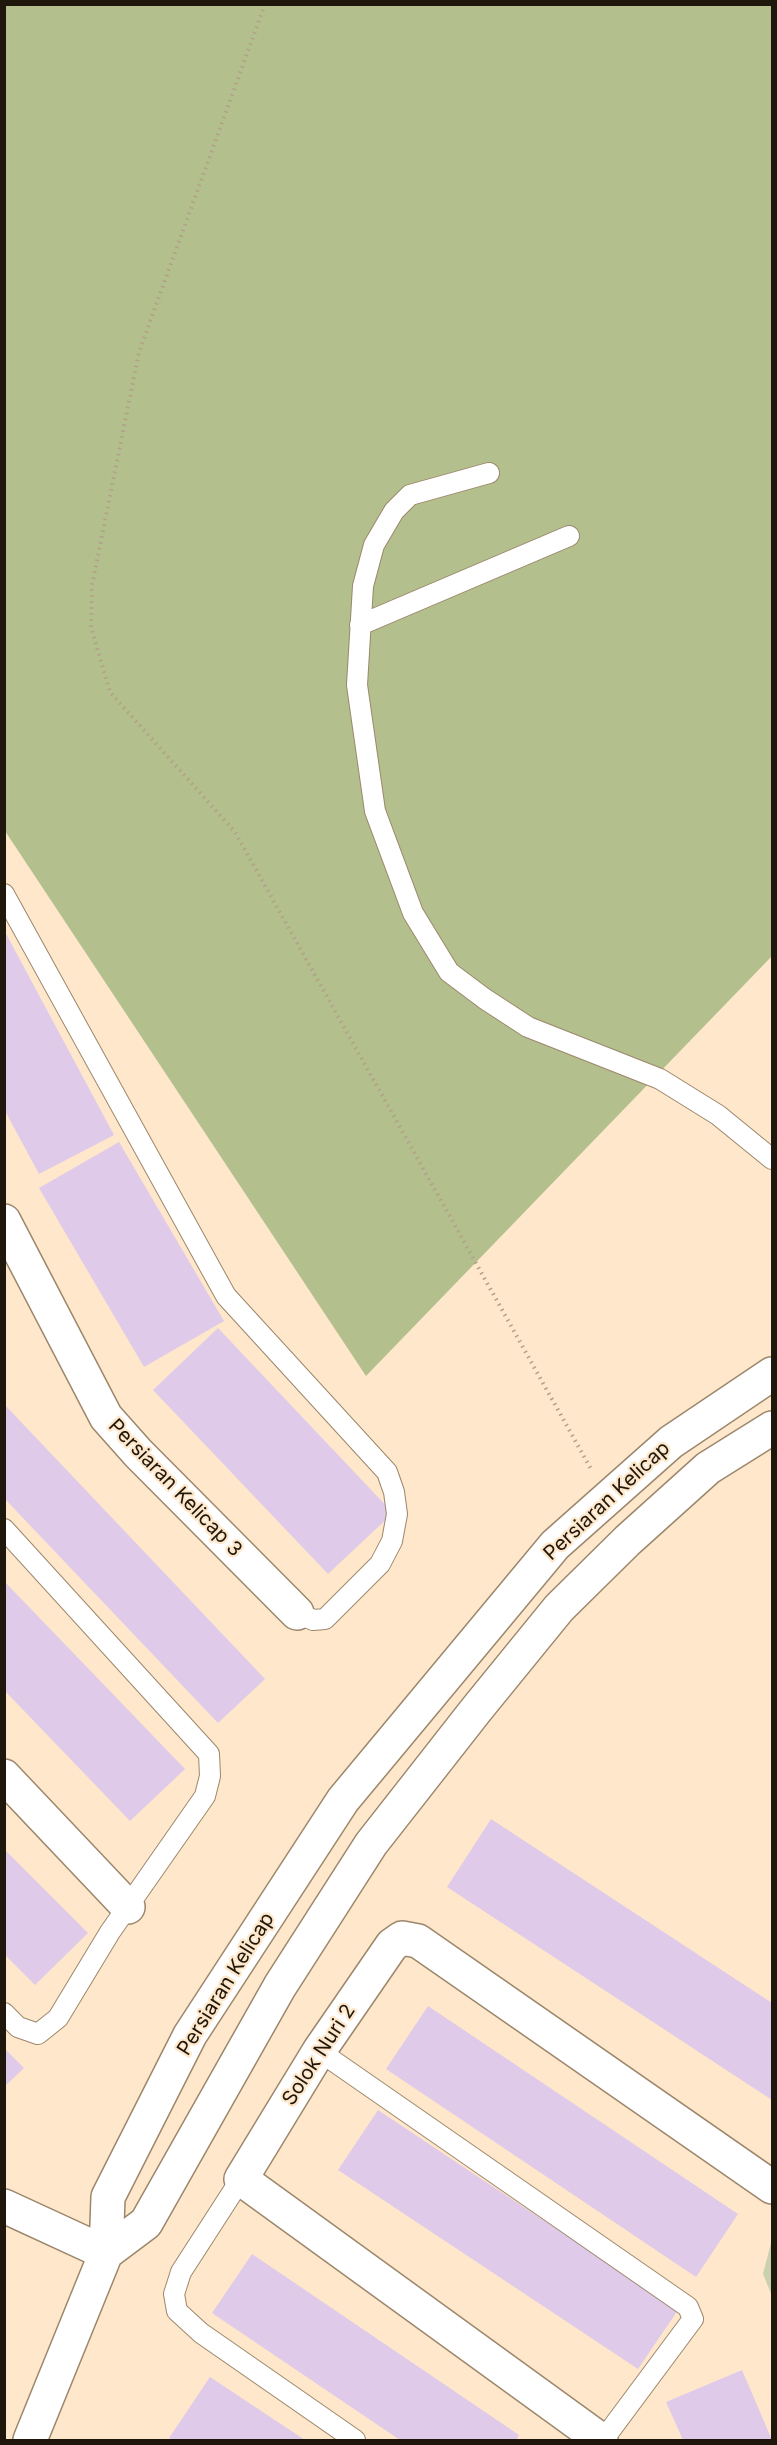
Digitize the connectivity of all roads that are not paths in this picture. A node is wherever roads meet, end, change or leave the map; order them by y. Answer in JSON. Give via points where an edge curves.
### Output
{"nodes":[{"id":1,"x":489,"y":473,"type":"dead end"},
{"id":2,"x":569,"y":536,"type":"dead end"},
{"id":3,"x":360,"y":625,"type":"junction"},
{"id":4,"x":4,"y":894,"type":"edge"},
{"id":5,"x":772,"y":1160,"type":"edge"},
{"id":6,"x":4,"y":1221,"type":"edge"},
{"id":7,"x":772,"y":1374,"type":"edge"},
{"id":8,"x":772,"y":1428,"type":"edge"},
{"id":9,"x":4,"y":1529,"type":"edge"},
{"id":10,"x":297,"y":1613,"type":"joint"},
{"id":11,"x":396,"y":1737,"type":"junction"},
{"id":12,"x":432,"y":1767,"type":"junction"},
{"id":13,"x":4,"y":1776,"type":"edge"},
{"id":14,"x":128,"y":1907,"type":"junction"},
{"id":15,"x":4,"y":2013,"type":"edge"},
{"id":16,"x":319,"y":2051,"type":"junction"},
{"id":17,"x":241,"y":2179,"type":"junction"},
{"id":18,"x":772,"y":2187,"type":"edge"},
{"id":19,"x":4,"y":2206,"type":"edge"},
{"id":20,"x":106,"y":2253,"type":"junction"},
{"id":21,"x":30,"y":2440,"type":"edge"},
{"id":22,"x":355,"y":2440,"type":"edge"},
{"id":23,"x":602,"y":2440,"type":"edge"}],
"edges":[{"from":1,"to":3,"type":"lane","via":[[410,495],[394,511],[374,545],[363,586]]},
{"from":2,"to":3,"type":"lane"},
{"from":3,"to":5,"type":"lane","via":[[357,684],[375,811],[413,914],[449,972],[528,1027],[660,1079],[718,1115]]},
{"from":4,"to":10,"type":"lane","via":[[226,1296],[387,1472],[397,1514],[392,1541],[380,1564],[325,1620]]},
{"from":6,"to":10,"type":"street","name":"Persiaran Kelicap 3","via":[[106,1417]]},
{"from":7,"to":11,"type":"street","name":"Persiaran Kelicap","via":[[671,1442],[555,1545]]},
{"from":8,"to":12,"type":"street","via":[[708,1468],[628,1540],[560,1608]]},
{"from":9,"to":14,"type":"lane","via":[[209,1754],[210,1776],[205,1796]]},
{"from":11,"to":12,"type":"street"},
{"from":11,"to":20,"type":"street","name":"Persiaran Kelicap","via":[[343,1800],[190,2035],[108,2197]]},
{"from":12,"to":20,"type":"street","via":[[370,1844],[280,1986],[146,2223]]},
{"from":13,"to":14,"type":"street"},
{"from":14,"to":15,"type":"lane","via":[[57,2018],[38,2034],[18,2027]]},
{"from":16,"to":17,"type":"street","name":"Solok Nuri 2"},
{"from":16,"to":18,"type":"street","name":"Solok Nuri 2","via":[[392,1945],[402,1938],[418,1941]]},
{"from":16,"to":23,"type":"lane","via":[[688,2307],[693,2319]]},
{"from":17,"to":22,"type":"lane","via":[[181,2272],[174,2294],[177,2311],[201,2333]]},
{"from":17,"to":23,"type":"street"},
{"from":19,"to":20,"type":"street"},
{"from":20,"to":21,"type":"street","name":"Persiaran Kelicap"}]}
